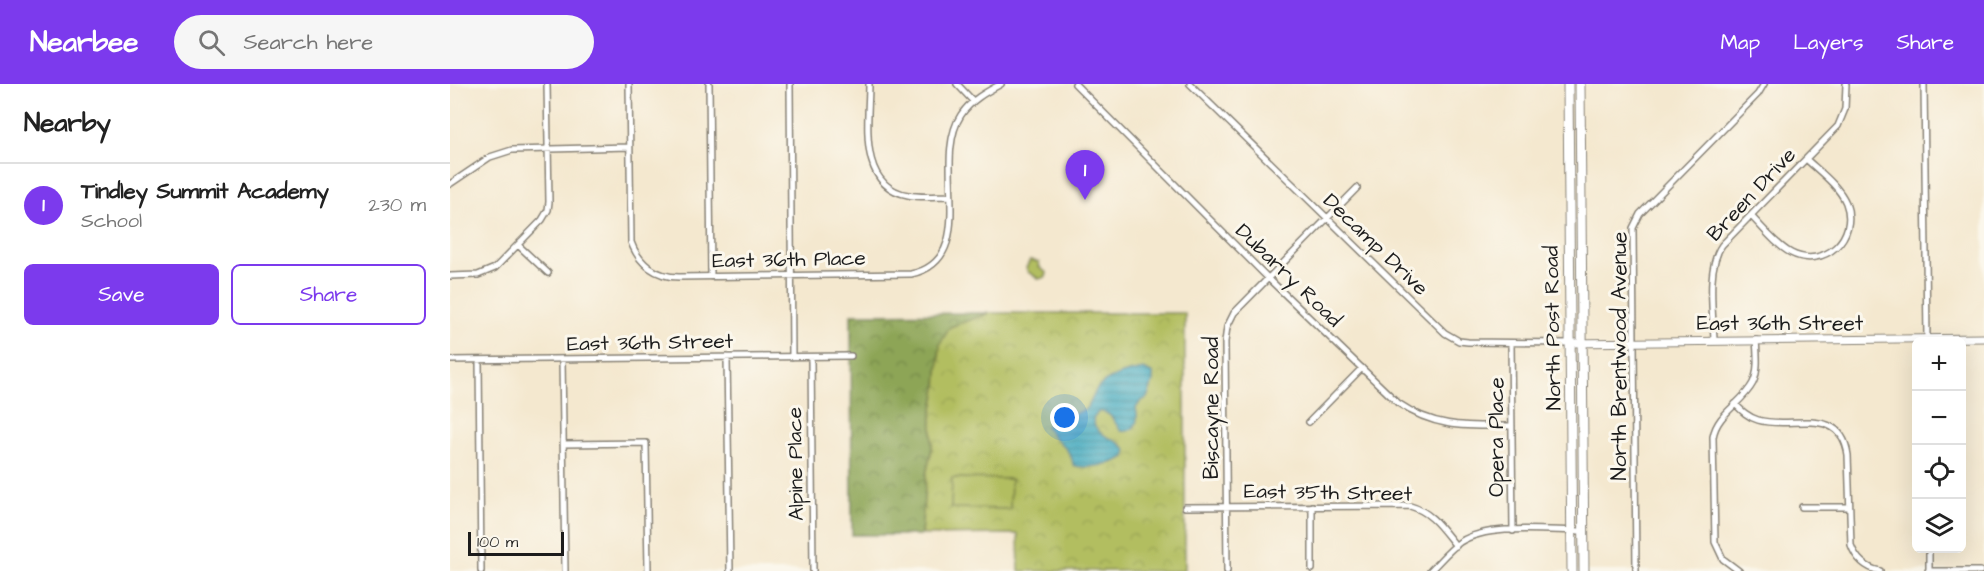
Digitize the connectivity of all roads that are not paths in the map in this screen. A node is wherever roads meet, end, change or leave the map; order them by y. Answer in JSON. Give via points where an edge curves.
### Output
{"nodes":[{"id":1,"x":547,"y":84,"type":"edge"},
{"id":2,"x":629,"y":84,"type":"edge"},
{"id":3,"x":709,"y":84,"type":"edge"},
{"id":4,"x":790,"y":84,"type":"edge"},
{"id":5,"x":869,"y":84,"type":"edge"},
{"id":6,"x":957,"y":84,"type":"edge"},
{"id":7,"x":1001,"y":84,"type":"edge"},
{"id":8,"x":1075,"y":84,"type":"edge"},
{"id":9,"x":1190,"y":84,"type":"edge"},
{"id":10,"x":1568,"y":84,"type":"edge"},
{"id":11,"x":1580,"y":84,"type":"edge"},
{"id":12,"x":1764,"y":84,"type":"edge"},
{"id":13,"x":1846,"y":84,"type":"edge"},
{"id":14,"x":1924,"y":84,"type":"edge"},
{"id":15,"x":973,"y":101,"type":"junction"},
{"id":16,"x":548,"y":147,"type":"junction"},
{"id":17,"x":629,"y":147,"type":"junction"},
{"id":18,"x":1806,"y":159,"type":"junction"},
{"id":19,"x":450,"y":184,"type":"edge"},
{"id":20,"x":1357,"y":188,"type":"dead end"},
{"id":21,"x":950,"y":196,"type":"junction"},
{"id":22,"x":1751,"y":216,"type":"junction"},
{"id":23,"x":1326,"y":219,"type":"junction"},
{"id":24,"x":518,"y":245,"type":"junction"},
{"id":25,"x":548,"y":273,"type":"dead end"},
{"id":26,"x":791,"y":275,"type":"junction"},
{"id":27,"x":450,"y":276,"type":"edge"},
{"id":28,"x":711,"y":277,"type":"junction"},
{"id":29,"x":1268,"y":278,"type":"junction"},
{"id":30,"x":1927,"y":337,"type":"edge"},
{"id":31,"x":1984,"y":338,"type":"edge"},
{"id":32,"x":1966,"y":339,"type":"edge"},
{"id":33,"x":1714,"y":340,"type":"junction"},
{"id":34,"x":1756,"y":340,"type":"junction"},
{"id":35,"x":1912,"y":340,"type":"edge"},
{"id":36,"x":1634,"y":342,"type":"junction"},
{"id":37,"x":1511,"y":343,"type":"junction"},
{"id":38,"x":1576,"y":343,"type":"junction"},
{"id":39,"x":851,"y":356,"type":"dead end"},
{"id":40,"x":727,"y":357,"type":"junction"},
{"id":41,"x":792,"y":357,"type":"junction"},
{"id":42,"x":811,"y":357,"type":"junction"},
{"id":43,"x":562,"y":359,"type":"junction"},
{"id":44,"x":450,"y":360,"type":"edge"},
{"id":45,"x":479,"y":360,"type":"junction"},
{"id":46,"x":1362,"y":368,"type":"junction"},
{"id":47,"x":1735,"y":404,"type":"junction"},
{"id":48,"x":1309,"y":422,"type":"dead end"},
{"id":49,"x":1512,"y":426,"type":"junction"},
{"id":50,"x":563,"y":444,"type":"junction"},
{"id":51,"x":1312,"y":506,"type":"junction"},
{"id":52,"x":1185,"y":507,"type":"dead end"},
{"id":53,"x":1227,"y":507,"type":"junction"},
{"id":54,"x":1802,"y":507,"type":"dead end"},
{"id":55,"x":1849,"y":507,"type":"junction"},
{"id":56,"x":1513,"y":531,"type":"junction"},
{"id":57,"x":1572,"y":531,"type":"junction"},
{"id":58,"x":1584,"y":531,"type":"junction"},
{"id":59,"x":1456,"y":546,"type":"junction"},
{"id":60,"x":1929,"y":553,"type":"edge"},
{"id":61,"x":1312,"y":568,"type":"dead end"},
{"id":62,"x":481,"y":571,"type":"edge"},
{"id":63,"x":564,"y":571,"type":"edge"},
{"id":64,"x":648,"y":571,"type":"edge"},
{"id":65,"x":730,"y":571,"type":"edge"},
{"id":66,"x":813,"y":571,"type":"edge"},
{"id":67,"x":1227,"y":571,"type":"edge"},
{"id":68,"x":1430,"y":571,"type":"edge"},
{"id":69,"x":1572,"y":571,"type":"edge"},
{"id":70,"x":1584,"y":571,"type":"edge"},
{"id":71,"x":1636,"y":571,"type":"edge"},
{"id":72,"x":1739,"y":571,"type":"edge"},
{"id":73,"x":1880,"y":571,"type":"edge"},
{"id":74,"x":1929,"y":571,"type":"edge"},
{"id":75,"x":1980,"y":571,"type":"edge"}],
"edges":[{"from":1,"to":16,"type":"street"},
{"from":2,"to":17,"type":"street"},
{"from":3,"to":28,"type":"street"},
{"from":4,"to":26,"type":"street"},
{"from":5,"to":21,"type":"street","via":[[869,154],[880,179],[891,189],[908,195]]},
{"from":6,"to":15,"type":"street"},
{"from":7,"to":15,"type":"street"},
{"from":8,"to":29,"type":"street","name":"Dubarry Road"},
{"from":9,"to":23,"type":"street","name":"Decamp Drive"},
{"from":10,"to":38,"type":"main road","name":"North Post Road"},
{"from":11,"to":38,"type":"main road","name":"North Post Road"},
{"from":12,"to":36,"type":"street","name":"North Brentwood Avenue","via":[[1640,214],[1632,237]]},
{"from":13,"to":18,"type":"street","name":"Breen Drive","via":[[1841,121]]},
{"from":14,"to":30,"type":"street"},
{"from":15,"to":21,"type":"street","via":[[952,137]]},
{"from":16,"to":17,"type":"street"},
{"from":16,"to":19,"type":"street","via":[[518,148],[498,154]]},
{"from":16,"to":24,"type":"street","via":[[548,210]]},
{"from":17,"to":28,"type":"street","name":"East 36th Place","via":[[630,237],[635,251],[658,274]]},
{"from":18,"to":22,"type":"street","name":"Breen Drive"},
{"from":18,"to":22,"type":"street","via":[[1846,202],[1848,226],[1837,247],[1816,258],[1793,254]]},
{"from":20,"to":23,"type":"street","name":"Biscayne Road"},
{"from":21,"to":26,"type":"street","name":"East 36th Place","via":[[947,245],[930,267],[911,274]]},
{"from":22,"to":33,"type":"street","name":"Breen Drive","via":[[1722,245],[1714,259]]},
{"from":23,"to":29,"type":"street","name":"Biscayne Road"},
{"from":23,"to":37,"type":"street","name":"Decamp Drive","via":[[1445,333],[1459,341]]},
{"from":24,"to":25,"type":"street"},
{"from":24,"to":27,"type":"street","via":[[495,268],[480,275]]},
{"from":26,"to":28,"type":"street","name":"East 36th Place"},
{"from":26,"to":41,"type":"street"},
{"from":29,"to":46,"type":"street","name":"Dubarry Road"},
{"from":29,"to":53,"type":"street","name":"Biscayne Road","via":[[1234,313],[1226,333]]},
{"from":31,"to":32,"type":"street","name":"East 36th Street"},
{"from":33,"to":34,"type":"street","name":"East 36th Street"},
{"from":33,"to":36,"type":"street","name":"East 36th Street"},
{"from":34,"to":35,"type":"street","name":"East 36th Street"},
{"from":34,"to":47,"type":"street","via":[[1755,377]]},
{"from":36,"to":38,"type":"street","name":"East 36th Street"},
{"from":36,"to":71,"type":"street","name":"North Brentwood Avenue"},
{"from":37,"to":38,"type":"street","name":"Decamp Drive"},
{"from":37,"to":49,"type":"street","name":"Opera Place"},
{"from":38,"to":57,"type":"main road","name":"North Post Road"},
{"from":38,"to":58,"type":"main road","name":"North Post Road"},
{"from":39,"to":42,"type":"street","name":"East 36th Street"},
{"from":40,"to":41,"type":"street","name":"East 36th Street"},
{"from":40,"to":43,"type":"street","name":"East 36th Street"},
{"from":40,"to":65,"type":"street"},
{"from":41,"to":42,"type":"street","name":"East 36th Street"},
{"from":42,"to":66,"type":"street","name":"Alpine Place"},
{"from":43,"to":45,"type":"street","name":"East 36th Street"},
{"from":43,"to":50,"type":"street"},
{"from":44,"to":45,"type":"street","name":"East 36th Street"},
{"from":45,"to":62,"type":"street"},
{"from":46,"to":48,"type":"street"},
{"from":46,"to":49,"type":"street","name":"Dubarry Road","via":[[1398,403],[1424,418],[1462,427]]},
{"from":47,"to":55,"type":"street","via":[[1760,421],[1819,422],[1837,431],[1848,452]]},
{"from":47,"to":72,"type":"street","via":[[1721,419],[1714,435],[1714,536],[1719,554]]},
{"from":49,"to":56,"type":"street","name":"Opera Place"},
{"from":50,"to":63,"type":"street"},
{"from":50,"to":64,"type":"street","via":[[646,443]]},
{"from":51,"to":53,"type":"street","name":"East 35th Street"},
{"from":51,"to":59,"type":"street","name":"East 35th Street","via":[[1412,507],[1433,518]]},
{"from":51,"to":61,"type":"street"},
{"from":52,"to":53,"type":"street","name":"East 35th Street"},
{"from":53,"to":67,"type":"street","name":"Biscayne Road"},
{"from":54,"to":55,"type":"street"},
{"from":55,"to":73,"type":"street","via":[[1854,553],[1866,566]]},
{"from":56,"to":57,"type":"street"},
{"from":56,"to":59,"type":"street","via":[[1484,532]]},
{"from":57,"to":58,"type":"street"},
{"from":57,"to":69,"type":"main road","name":"North Post Road"},
{"from":58,"to":70,"type":"main road","name":"North Post Road"},
{"from":59,"to":68,"type":"street"},
{"from":60,"to":74,"type":"street"},
{"from":74,"to":75,"type":"street"}]}
